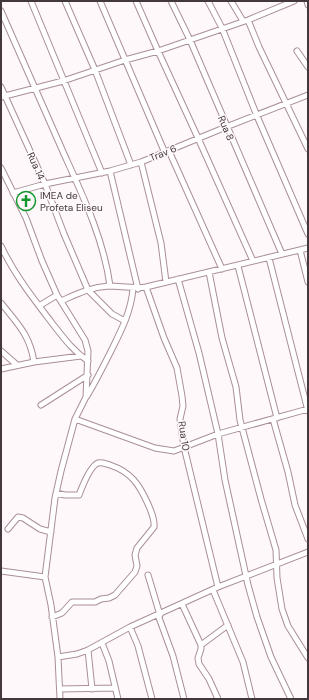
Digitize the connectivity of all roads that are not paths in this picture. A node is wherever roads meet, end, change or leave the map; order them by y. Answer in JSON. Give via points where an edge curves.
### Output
{"nodes":[{"id":1,"x":31,"y":1,"type":"edge"},
{"id":2,"x":65,"y":1,"type":"edge"},
{"id":3,"x":100,"y":1,"type":"edge"},
{"id":4,"x":136,"y":1,"type":"edge"},
{"id":5,"x":171,"y":1,"type":"edge"},
{"id":6,"x":208,"y":1,"type":"edge"},
{"id":7,"x":231,"y":1,"type":"edge"},
{"id":8,"x":294,"y":1,"type":"edge"},
{"id":9,"x":307,"y":1,"type":"edge"},
{"id":10,"x":308,"y":5,"type":"edge"},
{"id":11,"x":1,"y":11,"type":"edge"},
{"id":12,"x":246,"y":21,"type":"junction"},
{"id":13,"x":222,"y":28,"type":"junction"},
{"id":14,"x":190,"y":40,"type":"junction"},
{"id":15,"x":297,"y":50,"type":"dead end"},
{"id":16,"x":158,"y":51,"type":"junction"},
{"id":17,"x":125,"y":60,"type":"junction"},
{"id":18,"x":308,"y":67,"type":"edge"},
{"id":19,"x":95,"y":70,"type":"junction"},
{"id":20,"x":64,"y":81,"type":"junction"},
{"id":21,"x":1,"y":87,"type":"edge"},
{"id":22,"x":36,"y":88,"type":"junction"},
{"id":23,"x":3,"y":96,"type":"edge"},
{"id":24,"x":308,"y":96,"type":"edge"},
{"id":25,"x":286,"y":104,"type":"junction"},
{"id":26,"x":257,"y":116,"type":"junction"},
{"id":27,"x":226,"y":127,"type":"junction"},
{"id":28,"x":198,"y":138,"type":"junction"},
{"id":29,"x":308,"y":149,"type":"edge"},
{"id":30,"x":167,"y":152,"type":"junction"},
{"id":31,"x":141,"y":162,"type":"junction"},
{"id":32,"x":131,"y":165,"type":"junction"},
{"id":33,"x":1,"y":168,"type":"edge"},
{"id":34,"x":110,"y":171,"type":"junction"},
{"id":35,"x":102,"y":173,"type":"junction"},
{"id":36,"x":75,"y":178,"type":"junction"},
{"id":37,"x":45,"y":184,"type":"junction"},
{"id":38,"x":13,"y":193,"type":"junction"},
{"id":39,"x":308,"y":234,"type":"edge"},
{"id":40,"x":1,"y":246,"type":"edge"},
{"id":41,"x":308,"y":248,"type":"edge"},
{"id":42,"x":300,"y":250,"type":"junction"},
{"id":43,"x":282,"y":254,"type":"junction"},
{"id":44,"x":269,"y":258,"type":"junction"},
{"id":45,"x":253,"y":261,"type":"junction"},
{"id":46,"x":238,"y":266,"type":"junction"},
{"id":47,"x":222,"y":269,"type":"junction"},
{"id":48,"x":209,"y":272,"type":"junction"},
{"id":49,"x":178,"y":279,"type":"junction"},
{"id":50,"x":166,"y":282,"type":"junction"},
{"id":51,"x":308,"y":282,"type":"edge"},
{"id":52,"x":110,"y":286,"type":"junction"},
{"id":53,"x":146,"y":287,"type":"junction"},
{"id":54,"x":136,"y":289,"type":"junction"},
{"id":55,"x":88,"y":290,"type":"junction"},
{"id":56,"x":58,"y":295,"type":"junction"},
{"id":57,"x":61,"y":301,"type":"junction"},
{"id":58,"x":1,"y":303,"type":"edge"},
{"id":59,"x":38,"y":306,"type":"junction"},
{"id":60,"x":125,"y":321,"type":"junction"},
{"id":61,"x":1,"y":351,"type":"edge"},
{"id":62,"x":81,"y":356,"type":"junction"},
{"id":63,"x":88,"y":361,"type":"junction"},
{"id":64,"x":34,"y":362,"type":"junction"},
{"id":65,"x":17,"y":365,"type":"junction"},
{"id":66,"x":1,"y":369,"type":"edge"},
{"id":67,"x":88,"y":375,"type":"junction"},
{"id":68,"x":86,"y":397,"type":"junction"},
{"id":69,"x":41,"y":406,"type":"dead end"},
{"id":70,"x":308,"y":410,"type":"edge"},
{"id":71,"x":275,"y":419,"type":"junction"},
{"id":72,"x":75,"y":420,"type":"junction"},
{"id":73,"x":242,"y":427,"type":"junction"},
{"id":74,"x":218,"y":434,"type":"junction"},
{"id":75,"x":184,"y":447,"type":"junction"},
{"id":76,"x":56,"y":493,"type":"junction"},
{"id":77,"x":8,"y":529,"type":"dead end"},
{"id":78,"x":51,"y":532,"type":"junction"},
{"id":79,"x":308,"y":539,"type":"edge"},
{"id":80,"x":308,"y":552,"type":"edge"},
{"id":81,"x":276,"y":565,"type":"junction"},
{"id":82,"x":1,"y":571,"type":"edge"},
{"id":83,"x":148,"y":575,"type":"dead end"},
{"id":84,"x":246,"y":576,"type":"junction"},
{"id":85,"x":45,"y":577,"type":"junction"},
{"id":86,"x":216,"y":588,"type":"junction"},
{"id":87,"x":182,"y":604,"type":"junction"},
{"id":88,"x":159,"y":615,"type":"junction"},
{"id":89,"x":52,"y":617,"type":"junction"},
{"id":90,"x":228,"y":625,"type":"junction"},
{"id":91,"x":130,"y":627,"type":"junction"},
{"id":92,"x":102,"y":643,"type":"junction"},
{"id":93,"x":201,"y":645,"type":"junction"},
{"id":94,"x":88,"y":650,"type":"junction"},
{"id":95,"x":58,"y":657,"type":"junction"},
{"id":96,"x":308,"y":658,"type":"edge"},
{"id":97,"x":92,"y":688,"type":"junction"},
{"id":98,"x":115,"y":688,"type":"junction"},
{"id":99,"x":60,"y":689,"type":"junction"},
{"id":100,"x":60,"y":699,"type":"edge"},
{"id":101,"x":118,"y":699,"type":"edge"},
{"id":102,"x":152,"y":699,"type":"edge"},
{"id":103,"x":184,"y":699,"type":"edge"},
{"id":104,"x":218,"y":699,"type":"edge"},
{"id":105,"x":252,"y":699,"type":"edge"},
{"id":106,"x":291,"y":699,"type":"edge"}],
"edges":[{"from":1,"to":20,"type":"street"},
{"from":2,"to":19,"type":"street"},
{"from":3,"to":17,"type":"street"},
{"from":4,"to":16,"type":"street"},
{"from":5,"to":14,"type":"street","name":"Rua 8"},
{"from":6,"to":13,"type":"street"},
{"from":7,"to":12,"type":"street"},
{"from":8,"to":12,"type":"street"},
{"from":9,"to":10,"type":"street"},
{"from":11,"to":22,"type":"street"},
{"from":12,"to":13,"type":"street"},
{"from":12,"to":25,"type":"street"},
{"from":13,"to":14,"type":"street"},
{"from":13,"to":26,"type":"street"},
{"from":14,"to":16,"type":"street"},
{"from":14,"to":27,"type":"street","name":"Rua 8"},
{"from":15,"to":18,"type":"street"},
{"from":16,"to":17,"type":"street"},
{"from":16,"to":28,"type":"street"},
{"from":17,"to":19,"type":"street"},
{"from":17,"to":30,"type":"street"},
{"from":19,"to":20,"type":"street"},
{"from":19,"to":32,"type":"street"},
{"from":20,"to":22,"type":"street"},
{"from":20,"to":35,"type":"street"},
{"from":21,"to":23,"type":"street","name":"Rua 14"},
{"from":22,"to":23,"type":"street"},
{"from":22,"to":36,"type":"street"},
{"from":23,"to":37,"type":"street","name":"Rua 14"},
{"from":24,"to":25,"type":"street","name":"Trav 6"},
{"from":25,"to":26,"type":"street","name":"Trav 6"},
{"from":25,"to":29,"type":"street"},
{"from":26,"to":27,"type":"street","name":"Trav 6"},
{"from":26,"to":39,"type":"street"},
{"from":27,"to":28,"type":"street","name":"Trav 6"},
{"from":27,"to":43,"type":"street","name":"Rua 8"},
{"from":28,"to":30,"type":"street","name":"Trav 6"},
{"from":28,"to":45,"type":"street"},
{"from":30,"to":31,"type":"street","name":"Trav 6"},
{"from":30,"to":47,"type":"street"},
{"from":31,"to":32,"type":"street","name":"Trav 6"},
{"from":31,"to":50,"type":"street","via":[[161,243]]},
{"from":32,"to":34,"type":"street","name":"Trav 6"},
{"from":33,"to":38,"type":"street"},
{"from":34,"to":35,"type":"street","name":"Trav 6"},
{"from":34,"to":54,"type":"street"},
{"from":35,"to":36,"type":"street","name":"Trav 6"},
{"from":36,"to":37,"type":"street","name":"Trav 6"},
{"from":36,"to":52,"type":"street","via":[[98,235]]},
{"from":37,"to":38,"type":"street","name":"Trav 6"},
{"from":37,"to":55,"type":"street","name":"Rua 14"},
{"from":38,"to":56,"type":"street"},
{"from":40,"to":59,"type":"street"},
{"from":41,"to":42,"type":"street"},
{"from":42,"to":43,"type":"street"},
{"from":42,"to":51,"type":"street"},
{"from":43,"to":44,"type":"street"},
{"from":44,"to":45,"type":"street"},
{"from":44,"to":70,"type":"street"},
{"from":45,"to":46,"type":"street"},
{"from":46,"to":47,"type":"street"},
{"from":46,"to":71,"type":"street"},
{"from":47,"to":48,"type":"street"},
{"from":48,"to":49,"type":"street"},
{"from":48,"to":73,"type":"street","via":[[222,338],[236,387]]},
{"from":49,"to":50,"type":"street"},
{"from":49,"to":74,"type":"street"},
{"from":50,"to":53,"type":"street"},
{"from":52,"to":54,"type":"street"},
{"from":52,"to":55,"type":"street"},
{"from":53,"to":54,"type":"street"},
{"from":53,"to":75,"type":"street","name":"Rua 10","via":[[177,368],[183,406],[180,419]]},
{"from":54,"to":60,"type":"street"},
{"from":55,"to":57,"type":"street"},
{"from":55,"to":60,"type":"street","via":[[112,314]]},
{"from":56,"to":57,"type":"street"},
{"from":56,"to":59,"type":"street"},
{"from":57,"to":63,"type":"street","via":[[85,340]]},
{"from":58,"to":64,"type":"street","via":[[27,336]]},
{"from":59,"to":62,"type":"street"},
{"from":60,"to":68,"type":"street"},
{"from":61,"to":65,"type":"street"},
{"from":62,"to":63,"type":"street"},
{"from":62,"to":64,"type":"street"},
{"from":63,"to":67,"type":"street"},
{"from":64,"to":65,"type":"street"},
{"from":65,"to":66,"type":"street"},
{"from":67,"to":68,"type":"street"},
{"from":67,"to":69,"type":"street"},
{"from":68,"to":72,"type":"street"},
{"from":70,"to":71,"type":"street"},
{"from":71,"to":73,"type":"street"},
{"from":71,"to":79,"type":"street","via":[[295,505]]},
{"from":72,"to":75,"type":"street","via":[[155,448],[174,451]]},
{"from":72,"to":76,"type":"street"},
{"from":73,"to":74,"type":"street"},
{"from":73,"to":81,"type":"street","via":[[276,550]]},
{"from":74,"to":75,"type":"street"},
{"from":74,"to":84,"type":"street","via":[[225,480]]},
{"from":75,"to":86,"type":"street","name":"Rua 10"},
{"from":76,"to":78,"type":"street"},
{"from":76,"to":89,"type":"street","via":[[79,495],[94,465],[99,462],[119,468],[141,488],[152,512],[154,528],[136,548],[135,572],[115,595],[95,602],[72,602],[62,613]]},
{"from":77,"to":78,"type":"street","via":[[18,517]]},
{"from":78,"to":85,"type":"street"},
{"from":80,"to":81,"type":"street"},
{"from":81,"to":84,"type":"street"},
{"from":81,"to":96,"type":"street","via":[[284,617]]},
{"from":82,"to":85,"type":"street"},
{"from":83,"to":88,"type":"street"},
{"from":84,"to":86,"type":"street"},
{"from":84,"to":106,"type":"street","via":[[271,657]]},
{"from":85,"to":89,"type":"street"},
{"from":86,"to":87,"type":"street"},
{"from":86,"to":90,"type":"street","name":"Rua 10"},
{"from":87,"to":88,"type":"street"},
{"from":87,"to":93,"type":"street"},
{"from":88,"to":91,"type":"street"},
{"from":88,"to":103,"type":"street"},
{"from":89,"to":95,"type":"street"},
{"from":90,"to":93,"type":"street"},
{"from":90,"to":105,"type":"street","name":"Rua 10","via":[[243,662]]},
{"from":91,"to":92,"type":"street"},
{"from":91,"to":102,"type":"street","via":[[138,646]]},
{"from":92,"to":94,"type":"street"},
{"from":92,"to":98,"type":"street"},
{"from":93,"to":104,"type":"street","via":[[199,664]]},
{"from":94,"to":95,"type":"street"},
{"from":94,"to":97,"type":"street"},
{"from":95,"to":99,"type":"street"},
{"from":97,"to":98,"type":"street"},
{"from":97,"to":99,"type":"street"},
{"from":98,"to":101,"type":"street"},
{"from":99,"to":100,"type":"street"}]}
